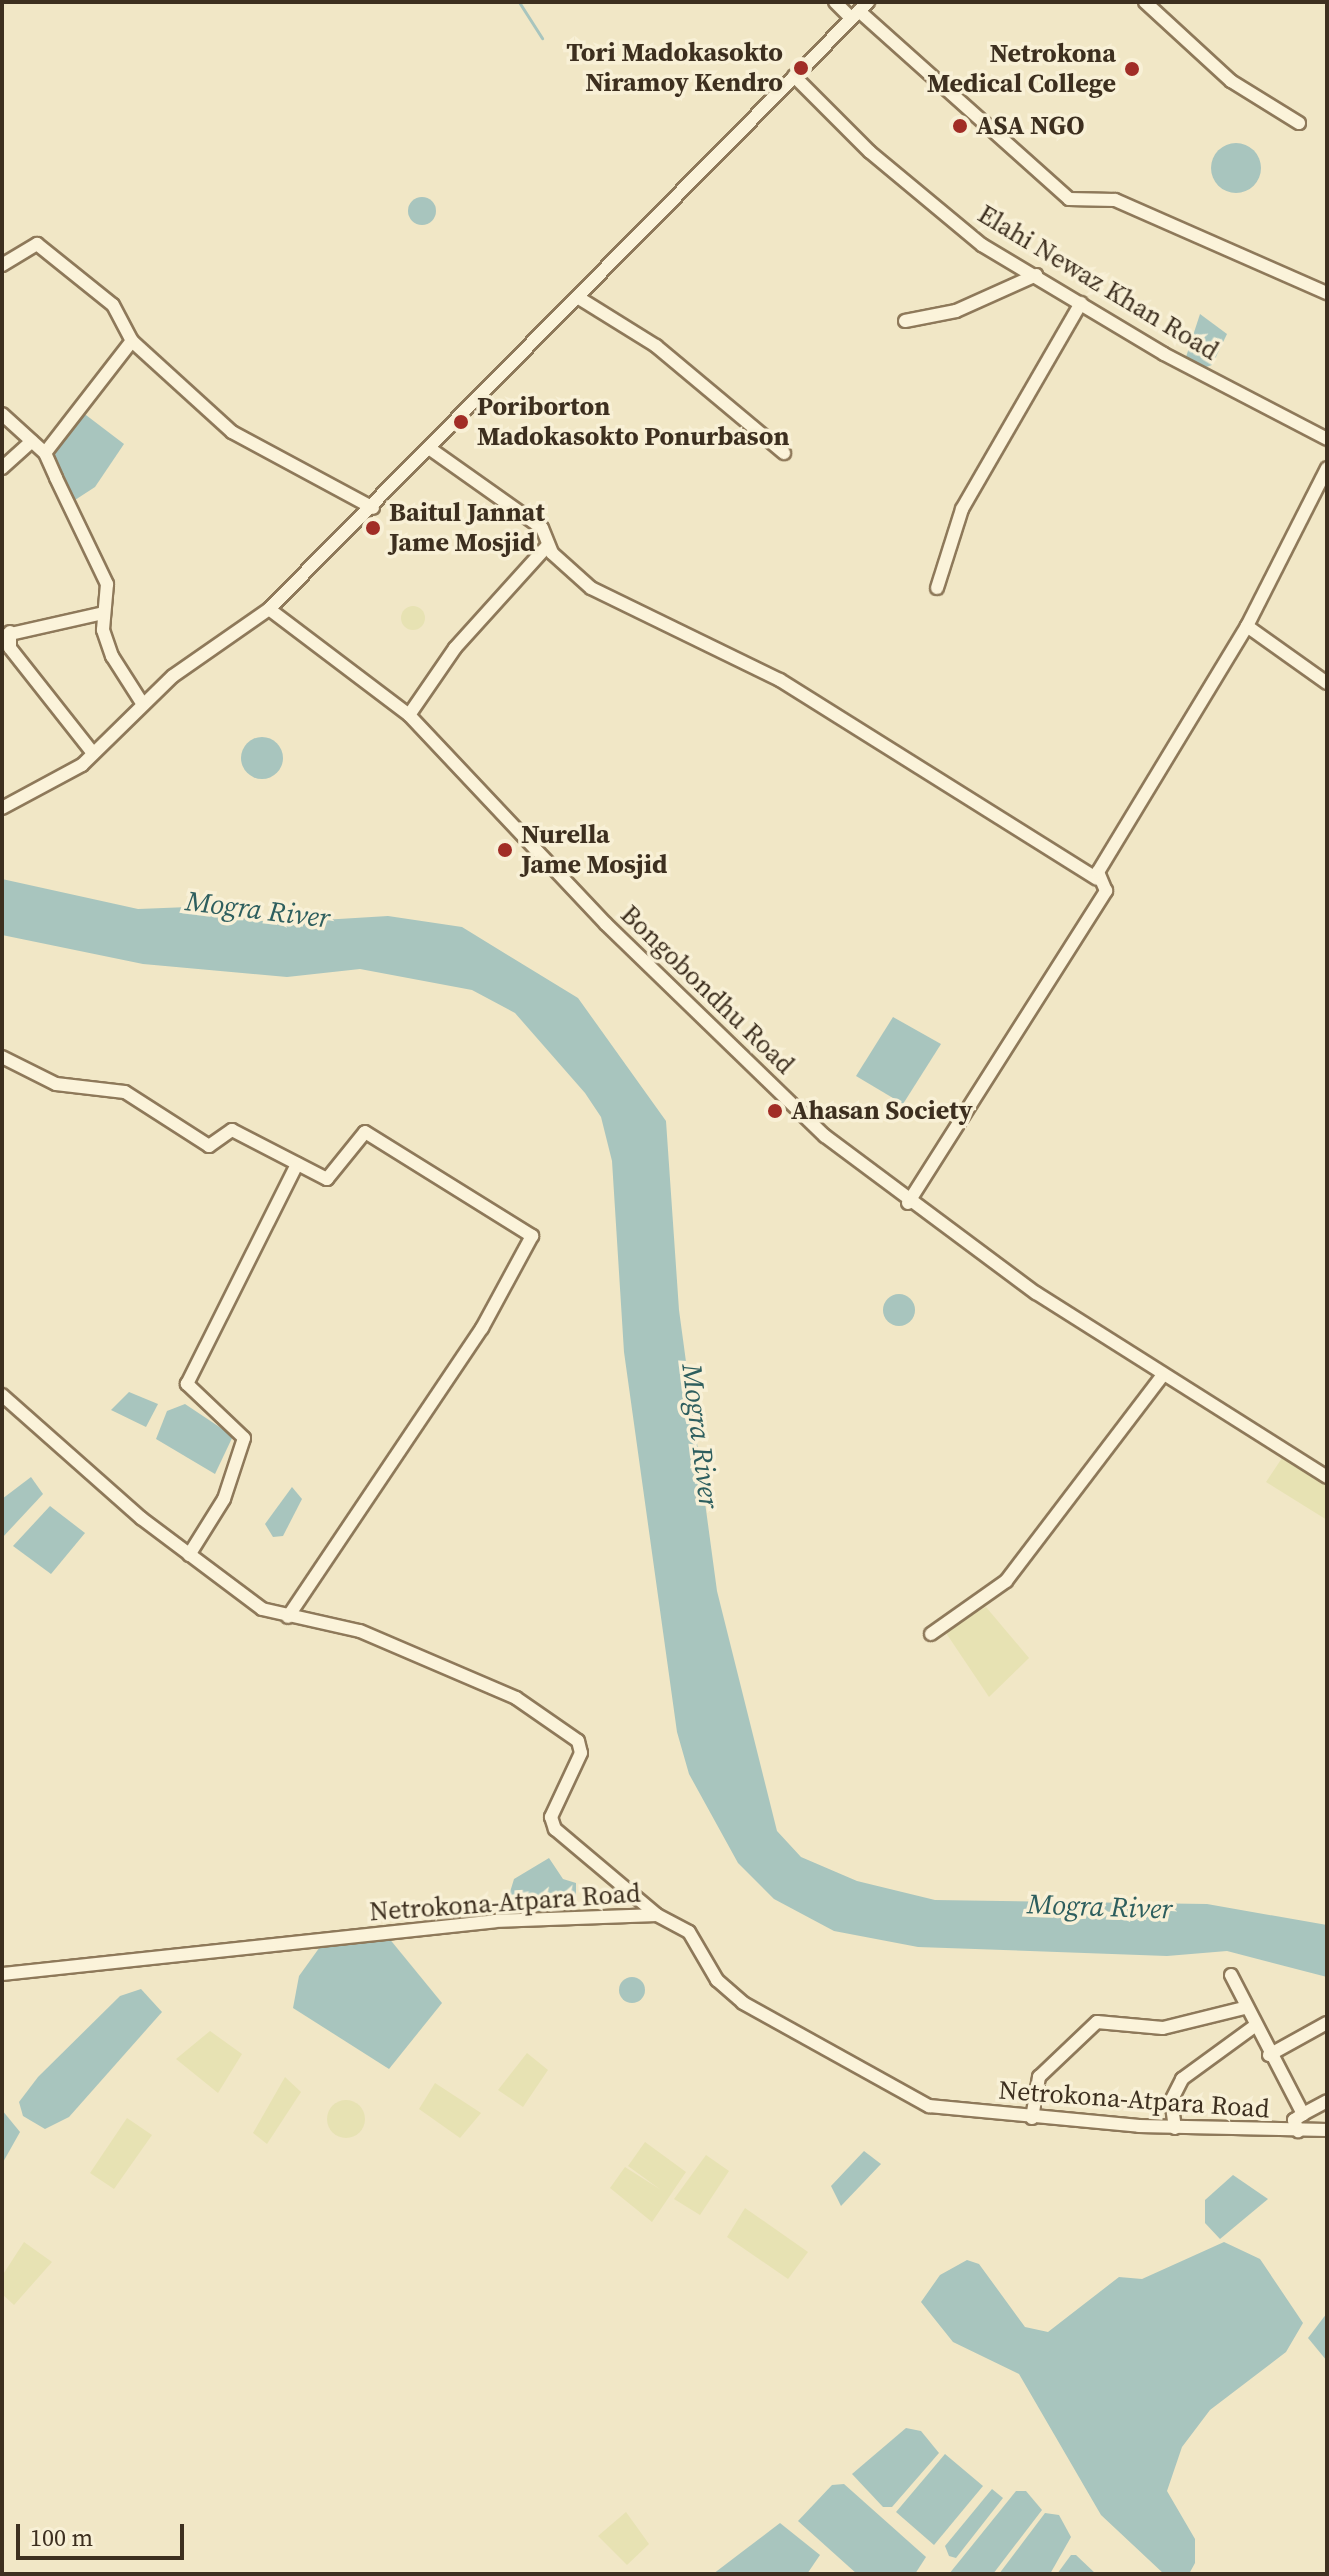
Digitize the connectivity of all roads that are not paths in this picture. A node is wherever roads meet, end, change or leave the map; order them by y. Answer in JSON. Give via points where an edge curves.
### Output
{"nodes":[{"id":1,"x":835,"y":2,"type":"edge"},
{"id":2,"x":1145,"y":2,"type":"edge"},
{"id":3,"x":859,"y":10,"type":"edge"},
{"id":4,"x":794,"y":76,"type":"junction"},
{"id":5,"x":1299,"y":123,"type":"dead end"},
{"id":6,"x":2,"y":265,"type":"edge"},
{"id":7,"x":1036,"y":275,"type":"junction"},
{"id":8,"x":1327,"y":293,"type":"edge"},
{"id":9,"x":579,"y":298,"type":"junction"},
{"id":10,"x":1081,"y":303,"type":"junction"},
{"id":11,"x":905,"y":321,"type":"dead end"},
{"id":12,"x":132,"y":341,"type":"junction"},
{"id":13,"x":2,"y":414,"type":"edge"},
{"id":14,"x":1327,"y":439,"type":"edge"},
{"id":15,"x":32,"y":441,"type":"junction"},
{"id":16,"x":429,"y":448,"type":"junction"},
{"id":17,"x":45,"y":453,"type":"junction"},
{"id":18,"x":784,"y":453,"type":"dead end"},
{"id":19,"x":2,"y":468,"type":"edge"},
{"id":20,"x":1327,"y":468,"type":"edge"},
{"id":21,"x":373,"y":508,"type":"junction"},
{"id":22,"x":548,"y":545,"type":"junction"},
{"id":23,"x":937,"y":588,"type":"dead end"},
{"id":24,"x":269,"y":609,"type":"junction"},
{"id":25,"x":104,"y":613,"type":"junction"},
{"id":26,"x":1247,"y":626,"type":"junction"},
{"id":27,"x":6,"y":635,"type":"edge"},
{"id":28,"x":1327,"y":683,"type":"edge"},
{"id":29,"x":142,"y":703,"type":"junction"},
{"id":30,"x":409,"y":715,"type":"junction"},
{"id":31,"x":93,"y":753,"type":"junction"},
{"id":32,"x":2,"y":808,"type":"edge"},
{"id":33,"x":1097,"y":879,"type":"junction"},
{"id":34,"x":2,"y":1057,"type":"edge"},
{"id":35,"x":297,"y":1164,"type":"junction"},
{"id":36,"x":908,"y":1203,"type":"junction"},
{"id":37,"x":1163,"y":1375,"type":"junction"},
{"id":38,"x":2,"y":1395,"type":"edge"},
{"id":39,"x":1327,"y":1477,"type":"edge"},
{"id":40,"x":189,"y":1555,"type":"junction"},
{"id":41,"x":288,"y":1617,"type":"junction"},
{"id":42,"x":931,"y":1634,"type":"dead end"},
{"id":43,"x":657,"y":1915,"type":"junction"},
{"id":44,"x":2,"y":1974,"type":"edge"},
{"id":45,"x":1231,"y":1975,"type":"dead end"},
{"id":46,"x":1244,"y":2008,"type":"junction"},
{"id":47,"x":1327,"y":2023,"type":"edge"},
{"id":48,"x":1252,"y":2028,"type":"junction"},
{"id":49,"x":1269,"y":2055,"type":"junction"},
{"id":50,"x":1327,"y":2101,"type":"edge"},
{"id":51,"x":1303,"y":2114,"type":"junction"},
{"id":52,"x":1032,"y":2118,"type":"junction"},
{"id":53,"x":1175,"y":2128,"type":"junction"},
{"id":54,"x":1327,"y":2130,"type":"edge"},
{"id":55,"x":1298,"y":2131,"type":"junction"}],
"edges":[{"from":1,"to":3,"type":"street"},
{"from":2,"to":5,"type":"street","via":[[1231,81]]},
{"from":3,"to":4,"type":"street"},
{"from":3,"to":8,"type":"street","via":[[1069,199],[1115,200]]},
{"from":4,"to":7,"type":"street","name":"Elahi Newaz Khan Road","via":[[870,152],[982,245]]},
{"from":4,"to":9,"type":"street"},
{"from":6,"to":12,"type":"street","via":[[37,244],[113,305]]},
{"from":7,"to":10,"type":"street","name":"Elahi Newaz Khan Road"},
{"from":7,"to":11,"type":"street","via":[[956,311]]},
{"from":9,"to":16,"type":"street"},
{"from":9,"to":18,"type":"street","via":[[656,346]]},
{"from":10,"to":14,"type":"street","name":"Elahi Newaz Khan Road"},
{"from":10,"to":23,"type":"street","via":[[962,509]]},
{"from":12,"to":17,"type":"street"},
{"from":12,"to":21,"type":"street","via":[[248,443]]},
{"from":13,"to":15,"type":"street"},
{"from":15,"to":17,"type":"street"},
{"from":15,"to":19,"type":"street"},
{"from":16,"to":21,"type":"street"},
{"from":16,"to":22,"type":"street","via":[[536,523]]},
{"from":17,"to":25,"type":"street","via":[[107,584]]},
{"from":20,"to":26,"type":"street"},
{"from":21,"to":24,"type":"street"},
{"from":22,"to":30,"type":"street","via":[[455,648]]},
{"from":22,"to":33,"type":"street","via":[[598,592],[780,680]]},
{"from":24,"to":29,"type":"street"},
{"from":24,"to":30,"type":"street","name":"Bongobondhu Road"},
{"from":25,"to":27,"type":"street"},
{"from":25,"to":29,"type":"street","via":[[112,656]]},
{"from":26,"to":28,"type":"street"},
{"from":26,"to":33,"type":"street"},
{"from":27,"to":31,"type":"street","via":[[10,648]]},
{"from":29,"to":31,"type":"street"},
{"from":30,"to":36,"type":"street","name":"Bongobondhu Road","via":[[606,924],[825,1136]]},
{"from":31,"to":32,"type":"street"},
{"from":33,"to":36,"type":"street","via":[[1106,891]]},
{"from":34,"to":35,"type":"street","via":[[56,1084],[125,1092],[203,1144],[211,1146],[232,1130]]},
{"from":35,"to":40,"type":"street","via":[[187,1384],[244,1438],[224,1499]]},
{"from":35,"to":41,"type":"street","via":[[331,1178],[365,1132],[527,1232],[532,1247]]},
{"from":36,"to":37,"type":"street","name":"Bongobondhu Road"},
{"from":37,"to":39,"type":"street","name":"Bongobondhu Road"},
{"from":37,"to":42,"type":"street","via":[[1006,1581]]},
{"from":38,"to":40,"type":"street"},
{"from":40,"to":41,"type":"street","via":[[262,1609]]},
{"from":41,"to":43,"type":"street","via":[[360,1631],[516,1698],[578,1741],[581,1753],[551,1817],[555,1829]]},
{"from":43,"to":44,"type":"street","name":"Netrokona-Atpara Road","via":[[494,1921]]},
{"from":43,"to":52,"type":"street","name":"Netrokona-Atpara Road","via":[[689,1932],[732,1995],[908,2098]]},
{"from":45,"to":46,"type":"street"},
{"from":46,"to":48,"type":"street"},
{"from":46,"to":52,"type":"street","via":[[1163,2028],[1097,2022],[1039,2077]]},
{"from":47,"to":49,"type":"street"},
{"from":48,"to":49,"type":"street"},
{"from":48,"to":53,"type":"street","via":[[1182,2079],[1171,2101]]},
{"from":49,"to":51,"type":"street"},
{"from":50,"to":51,"type":"street"},
{"from":51,"to":55,"type":"street","via":[[1294,2120]]},
{"from":52,"to":53,"type":"street","name":"Netrokona-Atpara Road"},
{"from":53,"to":55,"type":"street","name":"Netrokona-Atpara Road"},
{"from":54,"to":55,"type":"street","name":"Netrokona-Atpara Road"}]}
